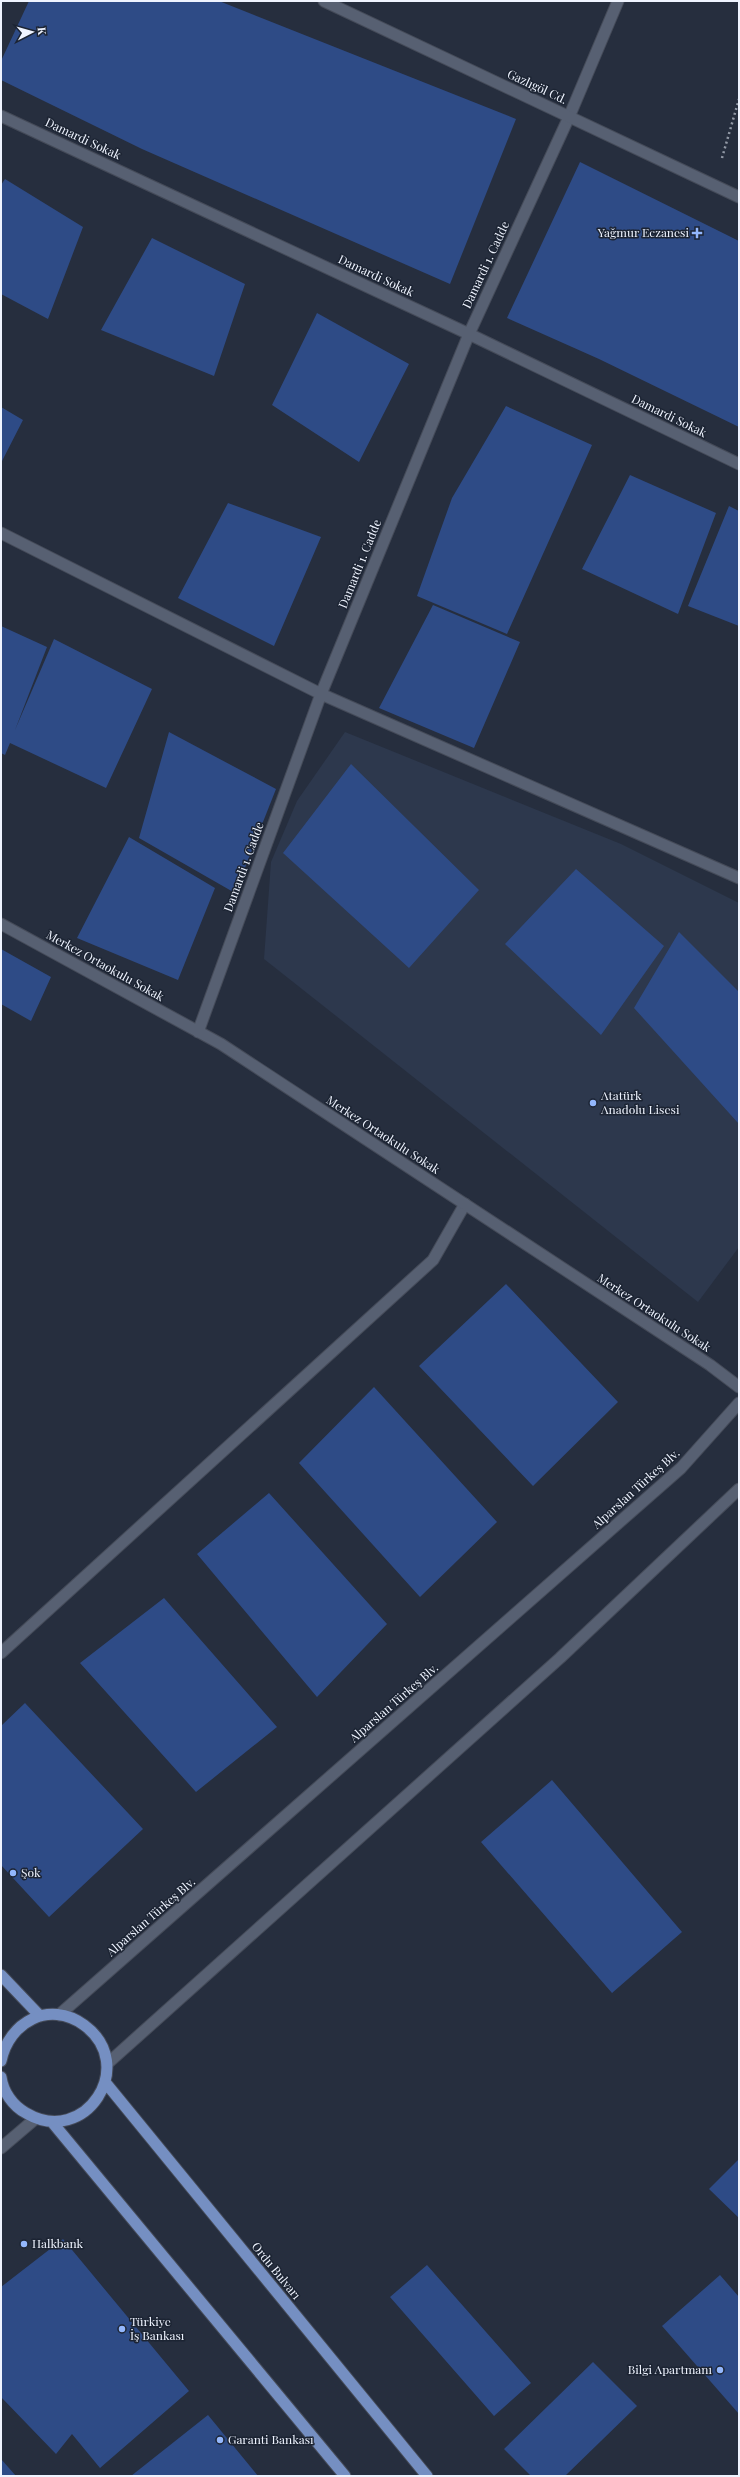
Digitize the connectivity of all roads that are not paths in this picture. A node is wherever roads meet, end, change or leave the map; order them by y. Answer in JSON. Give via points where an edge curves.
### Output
{"nodes":[{"id":1,"x":618,"y":1,"type":"edge"},
{"id":2,"x":330,"y":2,"type":"edge"},
{"id":3,"x":1,"y":116,"type":"edge"},
{"id":4,"x":569,"y":116,"type":"junction"},
{"id":5,"x":739,"y":197,"type":"edge"},
{"id":6,"x":468,"y":334,"type":"junction"},
{"id":7,"x":739,"y":464,"type":"edge"},
{"id":8,"x":1,"y":532,"type":"edge"},
{"id":9,"x":321,"y":694,"type":"junction"},
{"id":10,"x":739,"y":878,"type":"edge"},
{"id":11,"x":1,"y":924,"type":"edge"},
{"id":12,"x":198,"y":1032,"type":"junction"},
{"id":13,"x":464,"y":1204,"type":"junction"},
{"id":14,"x":739,"y":1387,"type":"edge"},
{"id":15,"x":739,"y":1403,"type":"edge"},
{"id":16,"x":739,"y":1489,"type":"edge"},
{"id":17,"x":1,"y":1653,"type":"edge"},
{"id":18,"x":1,"y":1975,"type":"edge"},
{"id":19,"x":59,"y":2015,"type":"junction"},
{"id":20,"x":40,"y":2016,"type":"junction"},
{"id":21,"x":1,"y":2061,"type":"edge"},
{"id":22,"x":107,"y":2064,"type":"junction"},
{"id":23,"x":1,"y":2081,"type":"edge"},
{"id":24,"x":105,"y":2082,"type":"junction"},
{"id":25,"x":35,"y":2119,"type":"junction"},
{"id":26,"x":52,"y":2122,"type":"junction"},
{"id":27,"x":1,"y":2148,"type":"edge"},
{"id":28,"x":345,"y":2476,"type":"edge"},
{"id":29,"x":427,"y":2476,"type":"edge"}],
"edges":[{"from":1,"to":4,"type":"street","name":"Damardi 1. Cadde"},
{"from":2,"to":4,"type":"street","name":"Gazlıgöl Cd."},
{"from":3,"to":6,"type":"street","name":"Damardi Sokak"},
{"from":4,"to":5,"type":"street","name":"Gazlıgöl Cd."},
{"from":4,"to":6,"type":"street","name":"Damardi 1. Cadde"},
{"from":6,"to":7,"type":"street","name":"Damardi Sokak"},
{"from":6,"to":9,"type":"street","name":"Damardi 1. Cadde"},
{"from":8,"to":9,"type":"street"},
{"from":9,"to":10,"type":"street"},
{"from":9,"to":12,"type":"street","name":"Damardi 1. Cadde"},
{"from":11,"to":12,"type":"street","name":"Merkez Ortaokulu Sokak"},
{"from":12,"to":13,"type":"street","name":"Merkez Ortaokulu Sokak","via":[[221,1044]]},
{"from":13,"to":14,"type":"street","name":"Merkez Ortaokulu Sokak","via":[[710,1365]]},
{"from":13,"to":17,"type":"street","via":[[433,1260]]},
{"from":15,"to":19,"type":"street","name":"Alparslan Türkeş Blv.","via":[[681,1468]]},
{"from":16,"to":22,"type":"street","via":[[560,1658]]},
{"from":18,"to":20,"type":"main road"},
{"from":19,"to":20,"type":"main road"},
{"from":19,"to":22,"type":"main road","via":[[77,2020],[92,2031],[102,2046]]},
{"from":20,"to":21,"type":"main road","via":[[24,2023],[11,2035]]},
{"from":22,"to":24,"type":"main road"},
{"from":23,"to":25,"type":"main road","via":[[8,2098],[20,2110]]},
{"from":24,"to":26,"type":"main road","via":[[98,2099],[84,2112],[68,2120]]},
{"from":24,"to":29,"type":"main road","name":"Ordu Bulvarı"},
{"from":25,"to":26,"type":"main road"},
{"from":25,"to":27,"type":"street"},
{"from":26,"to":28,"type":"main road"}]}
